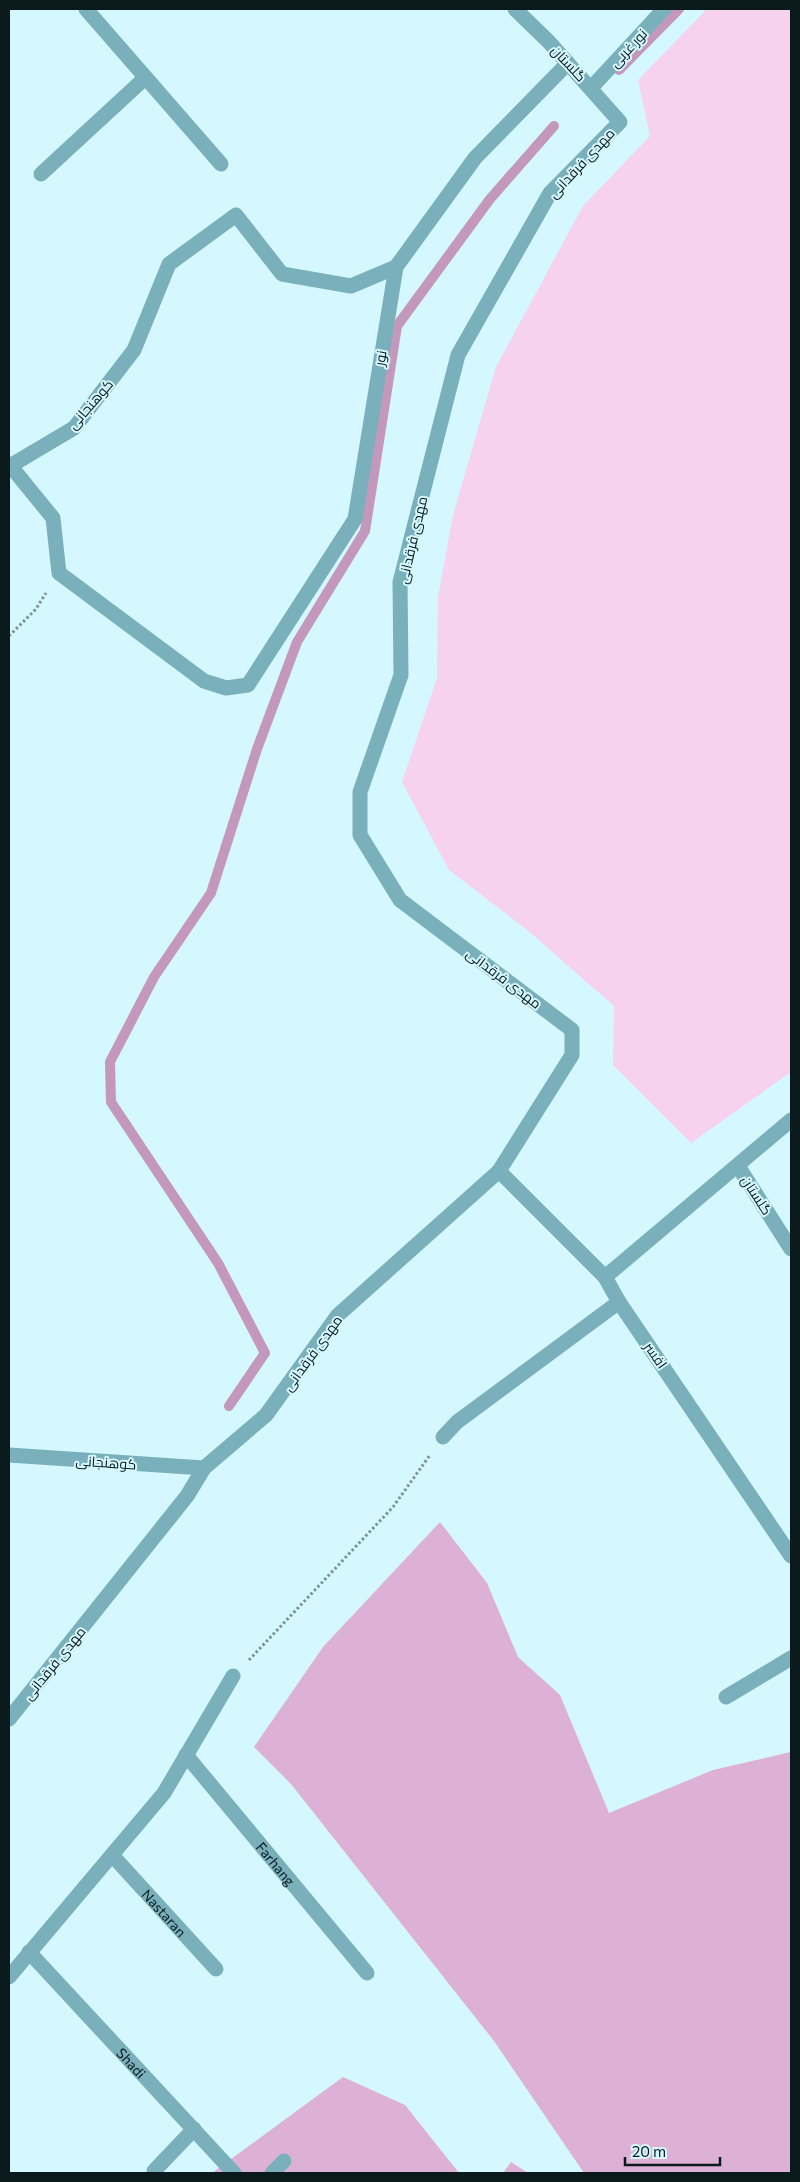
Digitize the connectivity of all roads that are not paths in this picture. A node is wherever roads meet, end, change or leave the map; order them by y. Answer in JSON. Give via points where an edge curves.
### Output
{"nodes":[{"id":1,"x":86,"y":9,"type":"edge"},
{"id":2,"x":515,"y":9,"type":"edge"},
{"id":3,"x":664,"y":9,"type":"edge"},
{"id":4,"x":568,"y":62,"type":"junction"},
{"id":5,"x":145,"y":78,"type":"junction"},
{"id":6,"x":592,"y":87,"type":"junction"},
{"id":7,"x":620,"y":122,"type":"joint"},
{"id":8,"x":221,"y":164,"type":"dead end"},
{"id":9,"x":41,"y":174,"type":"dead end"},
{"id":10,"x":396,"y":267,"type":"junction"},
{"id":11,"x":10,"y":465,"type":"edge"},
{"id":12,"x":59,"y":573,"type":"joint"},
{"id":13,"x":791,"y":1120,"type":"edge"},
{"id":14,"x":738,"y":1166,"type":"junction"},
{"id":15,"x":499,"y":1171,"type":"junction"},
{"id":16,"x":791,"y":1249,"type":"edge"},
{"id":17,"x":605,"y":1277,"type":"junction"},
{"id":18,"x":619,"y":1302,"type":"junction"},
{"id":19,"x":443,"y":1437,"type":"road end"},
{"id":20,"x":9,"y":1455,"type":"edge"},
{"id":21,"x":204,"y":1468,"type":"junction"},
{"id":22,"x":791,"y":1556,"type":"edge"},
{"id":23,"x":791,"y":1658,"type":"edge"},
{"id":24,"x":233,"y":1676,"type":"road end"},
{"id":25,"x":726,"y":1697,"type":"dead end"},
{"id":26,"x":9,"y":1719,"type":"edge"},
{"id":27,"x":186,"y":1755,"type":"junction"},
{"id":28,"x":112,"y":1855,"type":"junction"},
{"id":29,"x":29,"y":1952,"type":"junction"},
{"id":30,"x":216,"y":1969,"type":"dead end"},
{"id":31,"x":367,"y":1973,"type":"dead end"},
{"id":32,"x":9,"y":1977,"type":"edge"},
{"id":33,"x":194,"y":2129,"type":"junction"},
{"id":34,"x":284,"y":2161,"type":"dead end"},
{"id":35,"x":154,"y":2171,"type":"dead end"},
{"id":36,"x":234,"y":2173,"type":"edge"},
{"id":37,"x":272,"y":2173,"type":"edge"}],
"edges":[{"from":1,"to":5,"type":"street"},
{"from":2,"to":4,"type":"street","name":"گلستان"},
{"from":3,"to":6,"type":"street","name":"نور غربى"},
{"from":4,"to":6,"type":"street","name":"گلستان"},
{"from":4,"to":10,"type":"street","name":"نور","via":[[475,158]]},
{"from":5,"to":8,"type":"street"},
{"from":5,"to":9,"type":"street"},
{"from":6,"to":7,"type":"street","name":"گلستان"},
{"from":7,"to":15,"type":"street","name":"مهدی فرقدانی","via":[[550,193],[458,355],[400,582],[401,675],[360,792],[360,834],[400,900],[572,1030],[572,1055]]},
{"from":10,"to":11,"type":"street","name":"کوهنجانی","via":[[351,286],[282,274],[236,215],[169,264],[134,350],[74,428]]},
{"from":10,"to":12,"type":"street","name":"نور","via":[[355,519],[248,685],[226,688],[204,682]]},
{"from":11,"to":12,"type":"street","name":"کوهنجانی","via":[[53,518]]},
{"from":13,"to":14,"type":"street"},
{"from":14,"to":16,"type":"street","name":"گلستان"},
{"from":14,"to":17,"type":"street"},
{"from":15,"to":17,"type":"street","name":"افسر"},
{"from":15,"to":21,"type":"street","name":"مهدی فرقدانی","via":[[338,1315],[266,1415]]},
{"from":17,"to":18,"type":"street","name":"افسر"},
{"from":18,"to":19,"type":"street","via":[[457,1422]]},
{"from":18,"to":22,"type":"street","name":"افسر"},
{"from":20,"to":21,"type":"street","name":"کوهنجانی"},
{"from":21,"to":26,"type":"street","name":"مهدی فرقدانی","via":[[187,1496]]},
{"from":23,"to":25,"type":"street"},
{"from":24,"to":27,"type":"street"},
{"from":27,"to":28,"type":"street","via":[[164,1793]]},
{"from":27,"to":31,"type":"street","name":"Farhang"},
{"from":28,"to":29,"type":"street"},
{"from":28,"to":30,"type":"street","name":"Nastaran"},
{"from":29,"to":32,"type":"street"},
{"from":29,"to":33,"type":"street","name":"Shadi"},
{"from":33,"to":35,"type":"street"},
{"from":33,"to":36,"type":"street","name":"Shadi"},
{"from":34,"to":37,"type":"street"}]}
